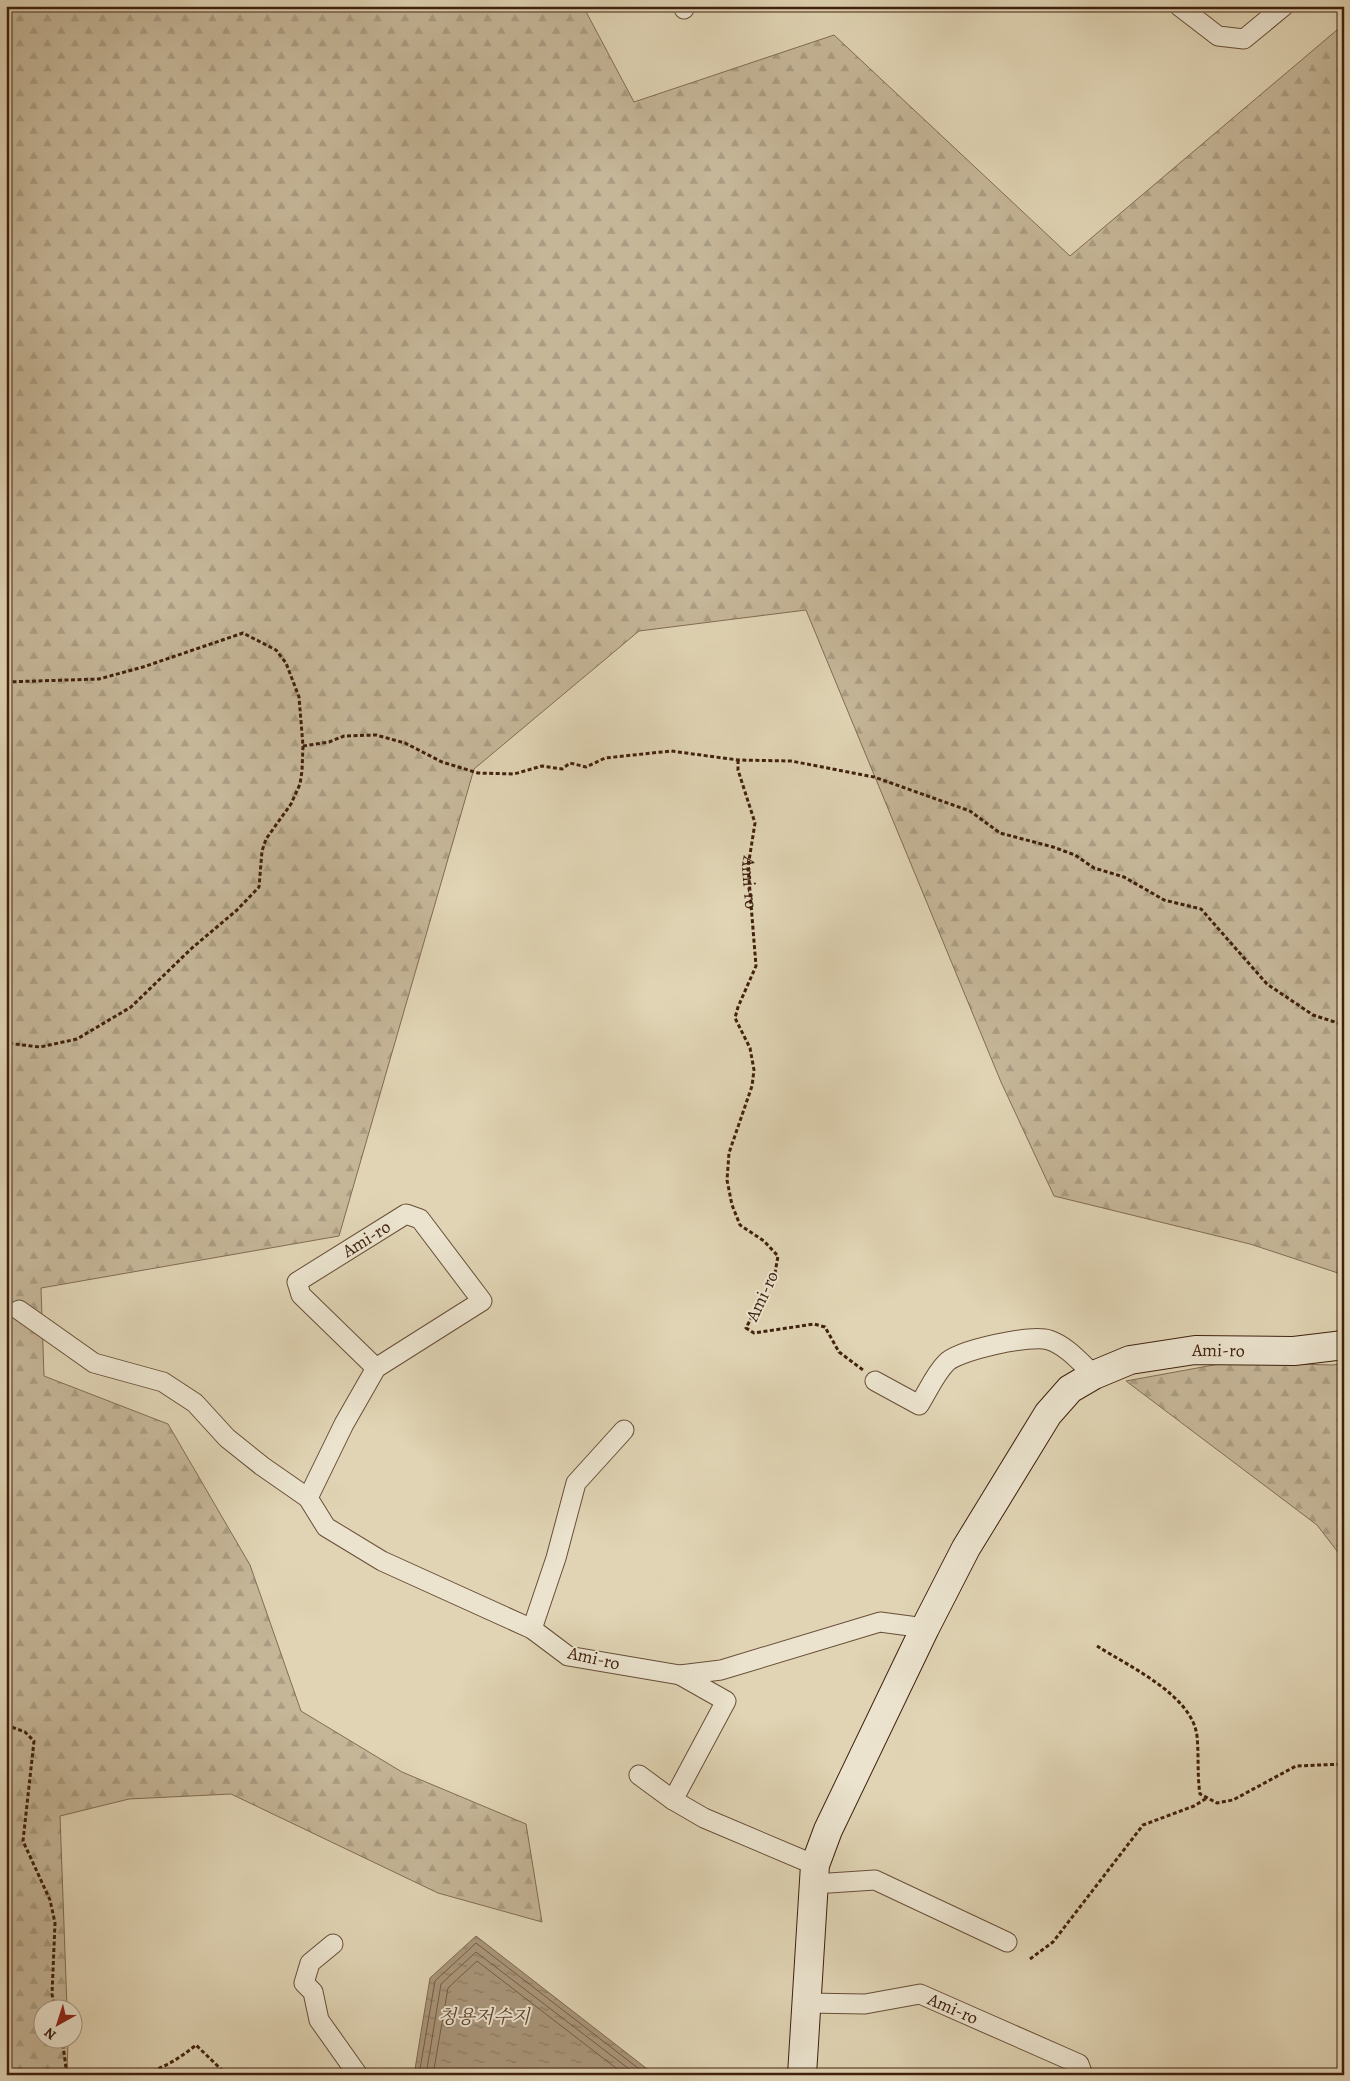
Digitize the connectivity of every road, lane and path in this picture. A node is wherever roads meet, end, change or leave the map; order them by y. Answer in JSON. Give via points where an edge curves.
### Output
{"nodes":[{"id":1,"x":1179,"y":6,"type":"edge"},
{"id":2,"x":1284,"y":6,"type":"edge"},
{"id":3,"x":6,"y":682,"type":"edge"},
{"id":4,"x":303,"y":746,"type":"junction"},
{"id":5,"x":738,"y":760,"type":"junction"},
{"id":6,"x":1344,"y":1025,"type":"edge"},
{"id":7,"x":6,"y":1043,"type":"edge"},
{"id":8,"x":19,"y":1310,"type":"dead end"},
{"id":9,"x":1344,"y":1344,"type":"edge"},
{"id":10,"x":376,"y":1368,"type":"junction"},
{"id":11,"x":1094,"y":1375,"type":"junction"},
{"id":12,"x":875,"y":1381,"type":"joint"},
{"id":13,"x":624,"y":1430,"type":"dead end"},
{"id":14,"x":308,"y":1498,"type":"junction"},
{"id":15,"x":925,"y":1628,"type":"junction"},
{"id":16,"x":532,"y":1629,"type":"junction"},
{"id":17,"x":1098,"y":1646,"type":"dead end"},
{"id":18,"x":680,"y":1675,"type":"junction"},
{"id":19,"x":6,"y":1725,"type":"edge"},
{"id":20,"x":1344,"y":1764,"type":"edge"},
{"id":21,"x":639,"y":1775,"type":"dead end"},
{"id":22,"x":1207,"y":1798,"type":"junction"},
{"id":23,"x":673,"y":1800,"type":"junction"},
{"id":24,"x":814,"y":1874,"type":"junction"},
{"id":25,"x":1007,"y":1942,"type":"dead end"},
{"id":26,"x":333,"y":1944,"type":"dead end"},
{"id":27,"x":1030,"y":1959,"type":"dead end"},
{"id":28,"x":53,"y":1998,"type":"edge"},
{"id":29,"x":807,"y":2003,"type":"junction"},
{"id":30,"x":63,"y":2048,"type":"edge"},
{"id":31,"x":67,"y":2075,"type":"edge"},
{"id":32,"x":140,"y":2075,"type":"edge"},
{"id":33,"x":226,"y":2075,"type":"edge"},
{"id":34,"x":358,"y":2075,"type":"edge"},
{"id":35,"x":802,"y":2075,"type":"edge"},
{"id":36,"x":1083,"y":2075,"type":"edge"}],
"edges":[{"from":1,"to":2,"type":"street","via":[[1218,36],[1244,39]]},
{"from":3,"to":4,"type":"path","via":[[99,679],[243,633],[276,650],[286,663],[299,697]]},
{"from":4,"to":5,"type":"path","via":[[344,736],[376,735],[405,743],[442,762],[478,773],[514,774],[542,766],[562,769],[570,763],[586,767],[605,758],[671,751]]},
{"from":4,"to":7,"type":"path","via":[[300,784],[291,804],[266,839],[259,887],[237,910],[131,1007],[77,1039],[40,1047]]},
{"from":5,"to":6,"type":"path","via":[[791,761],[874,777],[970,811],[1000,833],[1053,846],[1094,868],[1124,877],[1164,900],[1201,909],[1267,984],[1313,1015]]},
{"from":5,"to":12,"type":"path","name":"Ami-ro","via":[[738,770],[755,822],[748,867],[756,966],[736,1018],[750,1048],[754,1070],[752,1086],[729,1152],[727,1180],[740,1225],[764,1241],[778,1256],[775,1273],[746,1328],[754,1333],[814,1324],[825,1327],[839,1352]]},
{"from":8,"to":14,"type":"street","name":"Ami-ro","via":[[94,1363],[163,1382],[195,1403],[227,1438],[262,1466]]},
{"from":9,"to":11,"type":"main road","name":"Ami-ro","via":[[1294,1351],[1196,1350],[1130,1360]]},
{"from":10,"to":10,"type":"street","name":"Ami-ro","via":[[482,1301],[420,1219],[406,1214],[297,1282],[301,1295]]},
{"from":10,"to":14,"type":"street","name":"Ami-ro"},
{"from":11,"to":12,"type":"street","via":[[1066,1349],[1047,1339],[1014,1340],[969,1351],[947,1361],[919,1405]]},
{"from":11,"to":15,"type":"main road","name":"Ami-ro","via":[[1070,1389],[1048,1414],[966,1548]]},
{"from":13,"to":16,"type":"street","via":[[576,1483]]},
{"from":14,"to":16,"type":"street","name":"Ami-ro","via":[[326,1527],[382,1561]]},
{"from":15,"to":18,"type":"street","name":"Ami-ro","via":[[880,1622],[721,1670]]},
{"from":15,"to":24,"type":"main road","name":"Ami-ro","via":[[828,1830]]},
{"from":16,"to":18,"type":"street","name":"Ami-ro","via":[[568,1656]]},
{"from":17,"to":22,"type":"path","via":[[1166,1690],[1188,1712],[1197,1735],[1200,1794]]},
{"from":18,"to":23,"type":"street","via":[[726,1701]]},
{"from":19,"to":28,"type":"path","via":[[26,1732],[34,1741],[24,1841],[50,1900],[55,1923]]},
{"from":20,"to":22,"type":"path","via":[[1296,1766],[1233,1800],[1217,1803]]},
{"from":21,"to":23,"type":"street"},
{"from":22,"to":27,"type":"path","via":[[1143,1825],[1053,1942]]},
{"from":23,"to":24,"type":"street"},
{"from":24,"to":25,"type":"street","via":[[875,1880]]},
{"from":24,"to":29,"type":"main road","name":"Ami-ro"},
{"from":26,"to":34,"type":"street","via":[[310,1963],[304,1983],[313,1992],[319,2020]]},
{"from":29,"to":35,"type":"main road","name":"Ami-ro"},
{"from":29,"to":36,"type":"street","name":"Ami-ro","via":[[865,2004],[920,1994],[1079,2064]]},
{"from":30,"to":31,"type":"path"},
{"from":32,"to":33,"type":"path","via":[[159,2070],[196,2045]]}]}
